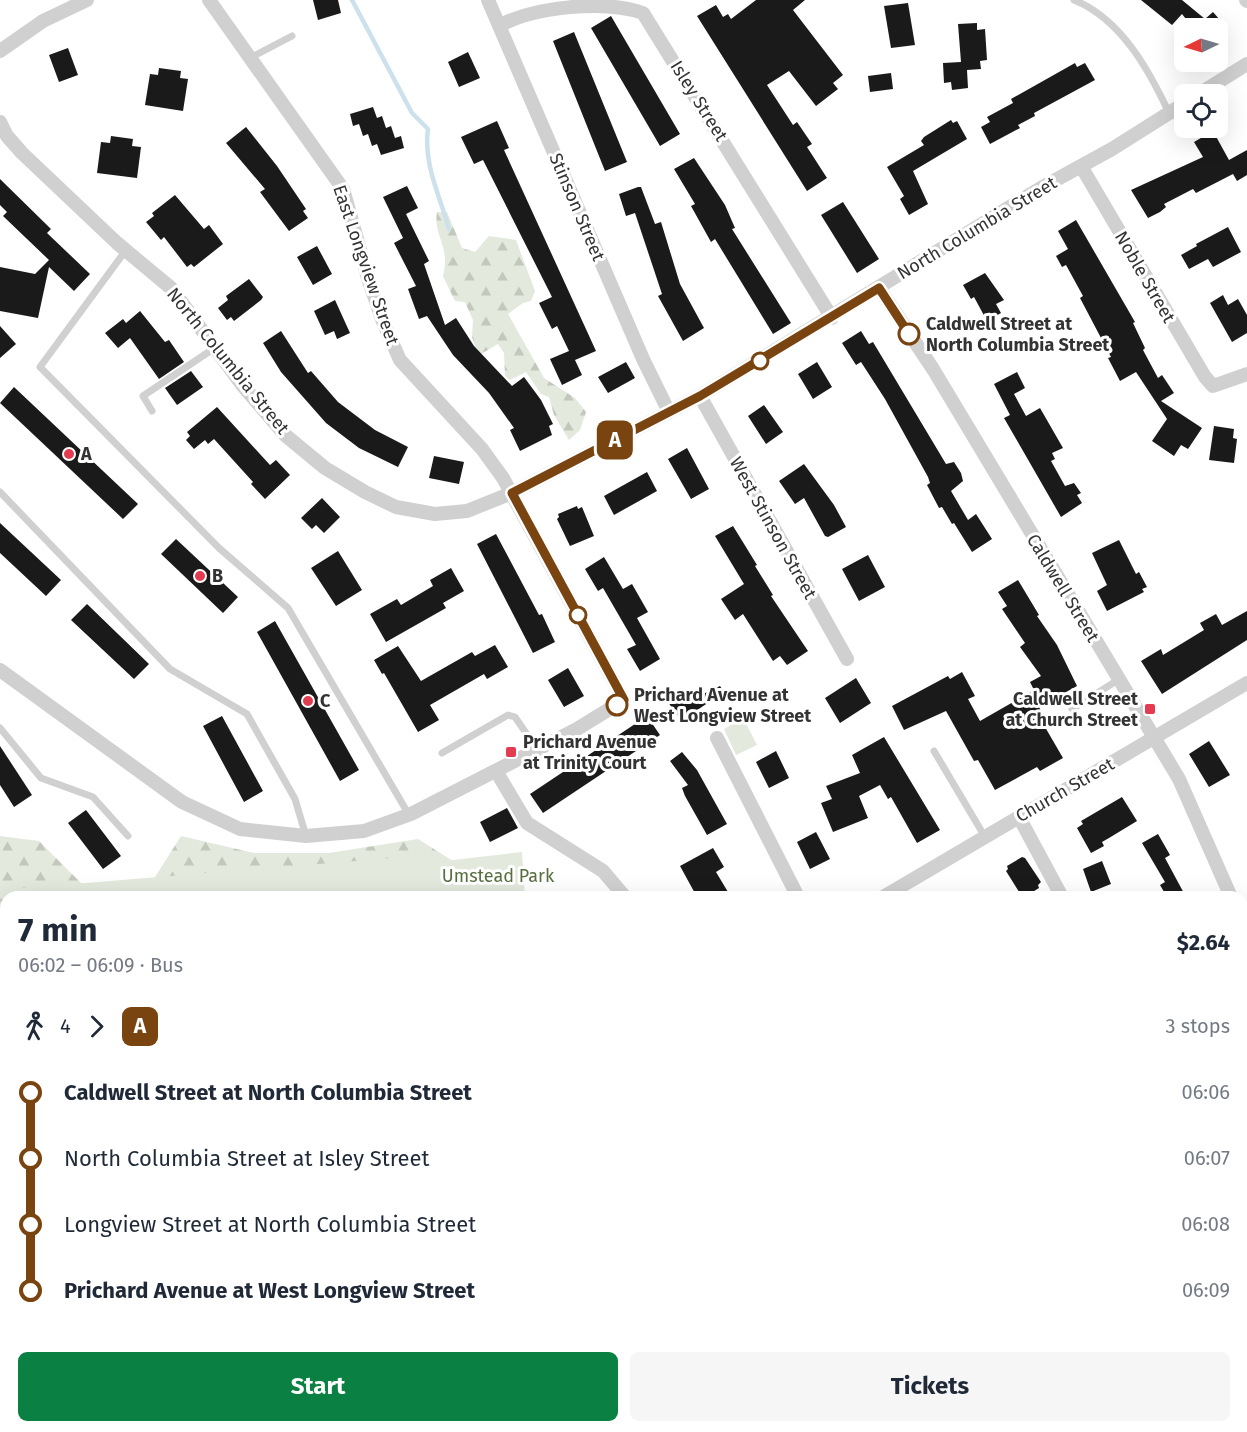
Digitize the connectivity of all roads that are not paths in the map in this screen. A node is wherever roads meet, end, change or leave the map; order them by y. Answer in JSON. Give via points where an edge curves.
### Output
{"nodes":[{"id":1,"x":87,"y":0,"type":"edge"},
{"id":2,"x":208,"y":0,"type":"edge"},
{"id":3,"x":488,"y":0,"type":"edge"},
{"id":4,"x":1074,"y":0,"type":"edge"},
{"id":5,"x":499,"y":27,"type":"junction"},
{"id":6,"x":292,"y":36,"type":"dead end"},
{"id":7,"x":0,"y":51,"type":"edge"},
{"id":8,"x":250,"y":58,"type":"junction"},
{"id":9,"x":1247,"y":64,"type":"edge"},
{"id":10,"x":1215,"y":84,"type":"edge"},
{"id":11,"x":1174,"y":110,"type":"edge"},
{"id":12,"x":1169,"y":113,"type":"junction"},
{"id":13,"x":0,"y":122,"type":"edge"},
{"id":14,"x":1081,"y":166,"type":"junction"},
{"id":15,"x":126,"y":250,"type":"junction"},
{"id":16,"x":879,"y":288,"type":"junction"},
{"id":17,"x":832,"y":318,"type":"junction"},
{"id":18,"x":216,"y":347,"type":"junction"},
{"id":19,"x":1247,"y":374,"type":"edge"},
{"id":20,"x":700,"y":396,"type":"junction"},
{"id":21,"x":152,"y":411,"type":"dead end"},
{"id":22,"x":669,"y":412,"type":"junction"},
{"id":23,"x":0,"y":492,"type":"edge"},
{"id":24,"x":512,"y":493,"type":"junction"},
{"id":25,"x":847,"y":659,"type":"dead end"},
{"id":26,"x":0,"y":670,"type":"edge"},
{"id":27,"x":1118,"y":680,"type":"junction"},
{"id":28,"x":1247,"y":683,"type":"edge"},
{"id":29,"x":1072,"y":709,"type":"dead end"},
{"id":30,"x":0,"y":728,"type":"edge"},
{"id":31,"x":717,"y":738,"type":"dead end"},
{"id":32,"x":1154,"y":738,"type":"junction"},
{"id":33,"x":537,"y":749,"type":"junction"},
{"id":34,"x":933,"y":751,"type":"dead end"},
{"id":35,"x":442,"y":753,"type":"dead end"},
{"id":36,"x":496,"y":771,"type":"junction"},
{"id":37,"x":409,"y":815,"type":"junction"},
{"id":38,"x":1019,"y":817,"type":"junction"},
{"id":39,"x":128,"y":836,"type":"dead end"},
{"id":40,"x":306,"y":836,"type":"junction"},
{"id":41,"x":985,"y":837,"type":"junction"},
{"id":42,"x":620,"y":891,"type":"edge"},
{"id":43,"x":795,"y":891,"type":"edge"},
{"id":44,"x":893,"y":891,"type":"edge"},
{"id":45,"x":1059,"y":891,"type":"edge"},
{"id":46,"x":1228,"y":891,"type":"edge"}],
"edges":[{"from":1,"to":7,"type":"street","via":[[42,21]]},
{"from":2,"to":8,"type":"street","name":"East Longview Street"},
{"from":3,"to":5,"type":"street","name":"Stinson Street"},
{"from":4,"to":12,"type":"lane","via":[[1118,31]]},
{"from":5,"to":17,"type":"street","name":"Isley Street","via":[[540,9],[602,2],[620,3],[643,13]]},
{"from":5,"to":22,"type":"street","name":"Stinson Street"},
{"from":6,"to":8,"type":"lane"},
{"from":8,"to":24,"type":"street","name":"East Longview Street","via":[[344,189],[368,278],[400,360],[482,449]]},
{"from":9,"to":10,"type":"street"},
{"from":11,"to":12,"type":"street","name":"North Columbia Street"},
{"from":12,"to":14,"type":"street","name":"North Columbia Street"},
{"from":13,"to":15,"type":"street","name":"North Columbia Street","via":[[22,153]]},
{"from":14,"to":16,"type":"street","name":"North Columbia Street"},
{"from":14,"to":19,"type":"street","name":"Noble Street","via":[[1196,364],[1213,386]]},
{"from":15,"to":18,"type":"street","name":"North Columbia Street","via":[[171,288]]},
{"from":15,"to":37,"type":"lane","via":[[40,367],[219,548],[288,608]]},
{"from":16,"to":17,"type":"street","name":"North Columbia Street"},
{"from":16,"to":27,"type":"street","name":"Caldwell Street","via":[[933,369]]},
{"from":17,"to":20,"type":"street","name":"North Columbia Street"},
{"from":18,"to":21,"type":"lane","via":[[143,396]]},
{"from":18,"to":24,"type":"street","name":"North Columbia Street","via":[[285,435],[325,468],[396,507],[435,514],[467,511]]},
{"from":20,"to":22,"type":"street","name":"North Columbia Street"},
{"from":20,"to":25,"type":"street","name":"West Stinson Street"},
{"from":22,"to":24,"type":"street","name":"North Columbia Street"},
{"from":23,"to":40,"type":"lane","via":[[170,669],[247,714],[295,799]]},
{"from":24,"to":33,"type":"street","name":"East Longview Street","via":[[624,700]]},
{"from":26,"to":40,"type":"street","via":[[182,802],[240,829]]},
{"from":27,"to":29,"type":"lane"},
{"from":27,"to":32,"type":"street","name":"Caldwell Street"},
{"from":28,"to":32,"type":"street","name":"Church Street"},
{"from":30,"to":39,"type":"lane","via":[[41,778],[93,797]]},
{"from":31,"to":43,"type":"street"},
{"from":32,"to":38,"type":"street","name":"Church Street"},
{"from":32,"to":46,"type":"street","name":"Caldwell Street","via":[[1179,779]]},
{"from":33,"to":35,"type":"lane","via":[[515,717],[508,715]]},
{"from":33,"to":36,"type":"street"},
{"from":34,"to":41,"type":"lane"},
{"from":36,"to":37,"type":"street"},
{"from":36,"to":42,"type":"street","via":[[527,823],[603,871]]},
{"from":37,"to":40,"type":"street","via":[[364,831]]},
{"from":38,"to":41,"type":"street","name":"Church Street"},
{"from":38,"to":45,"type":"street"},
{"from":41,"to":44,"type":"street","name":"Church Street"}]}
